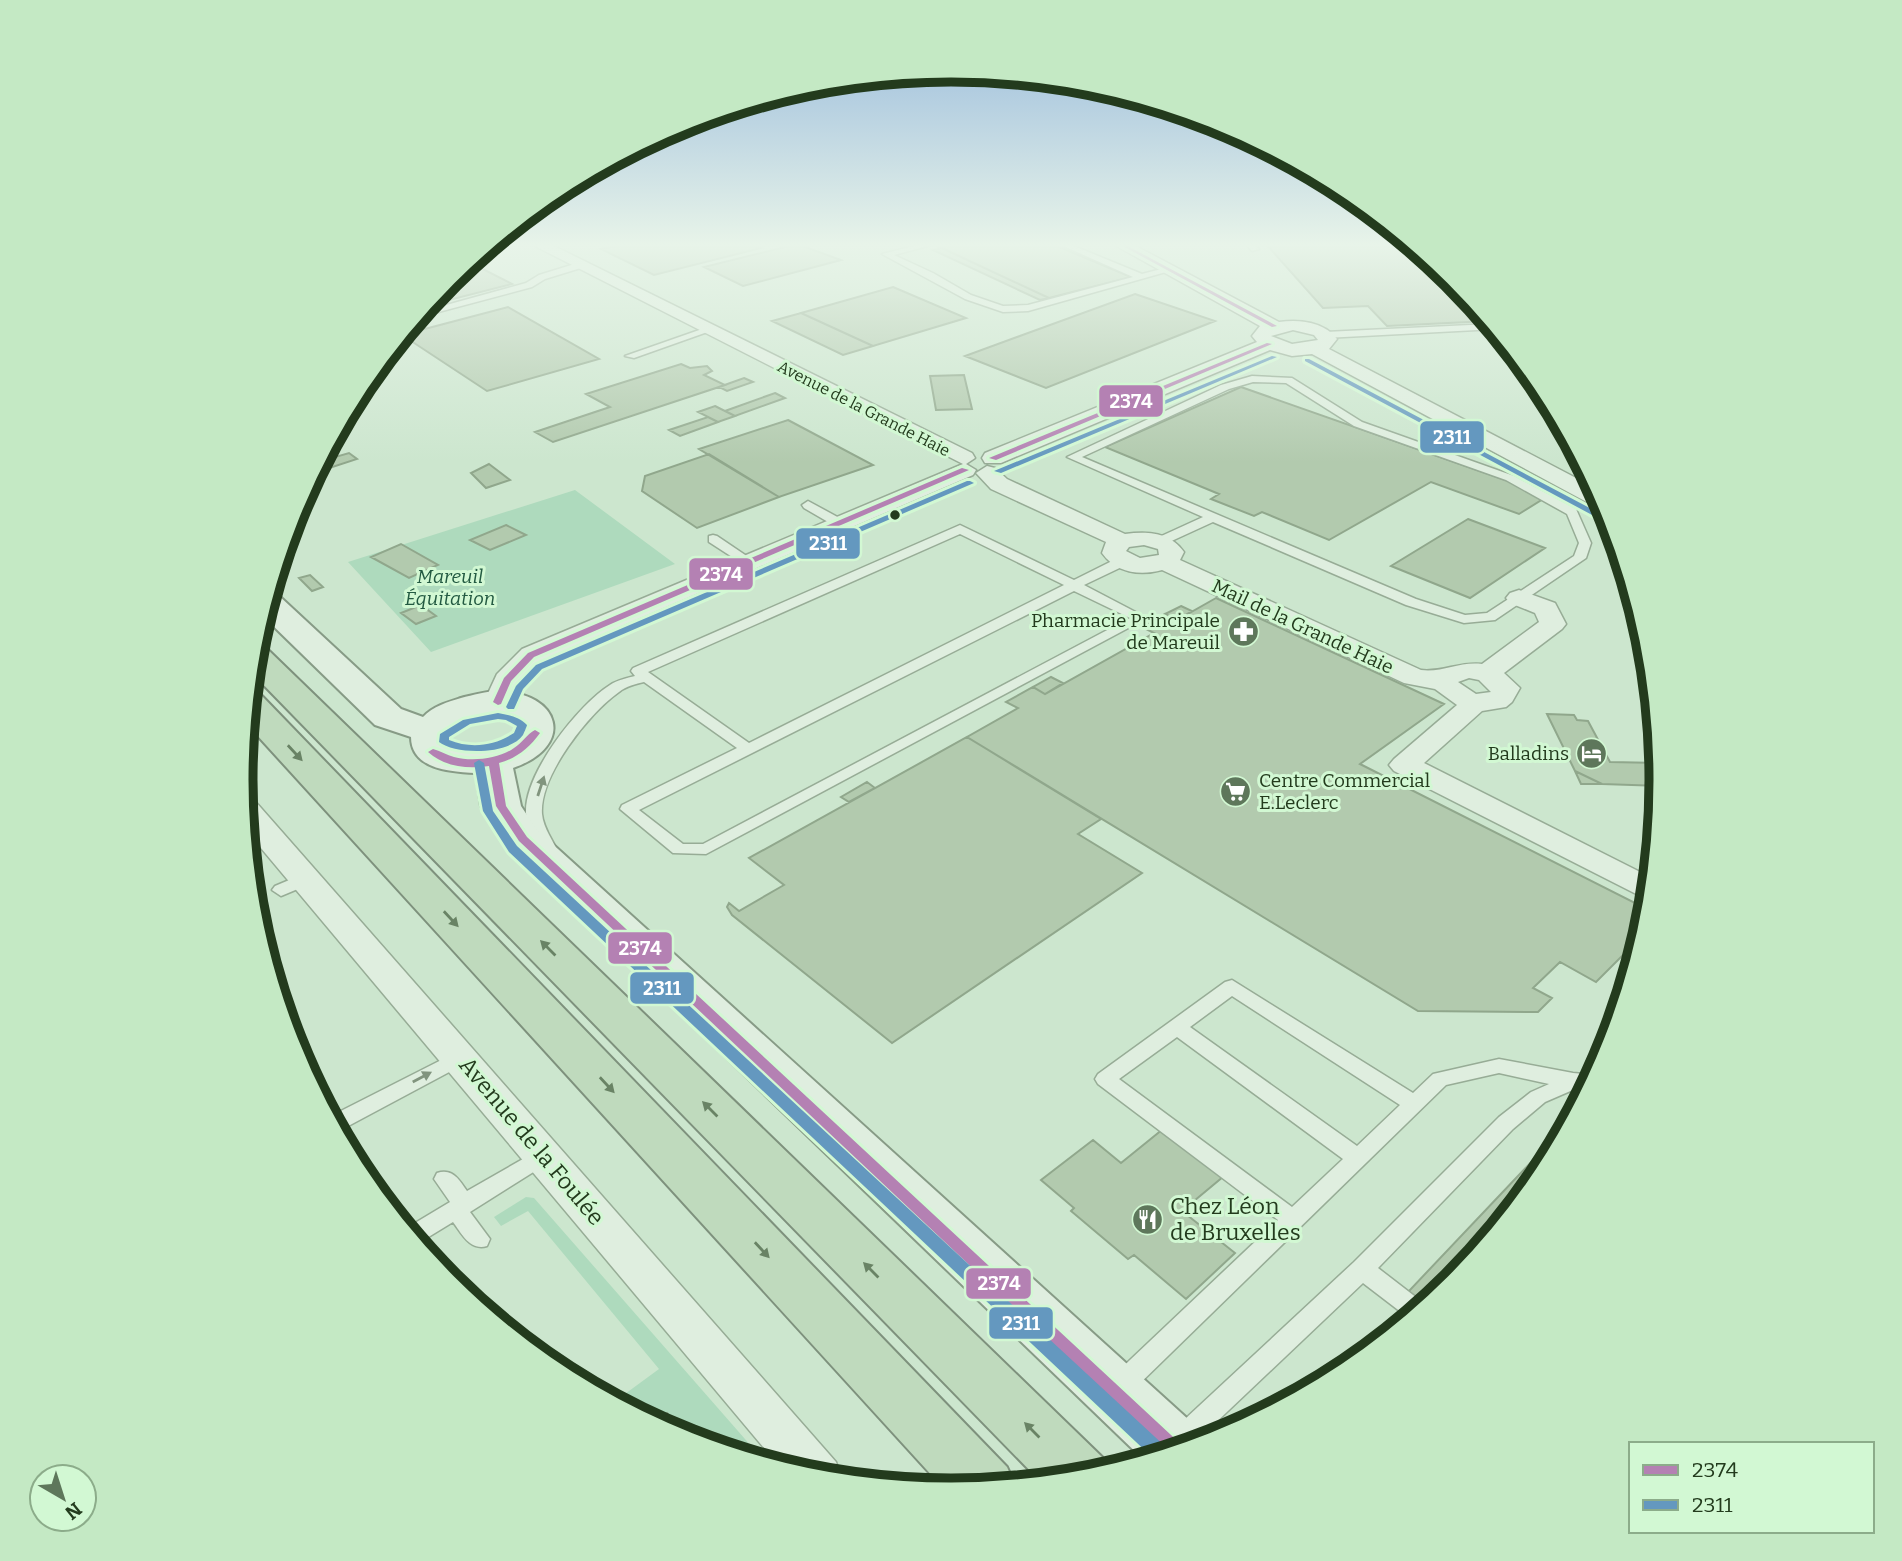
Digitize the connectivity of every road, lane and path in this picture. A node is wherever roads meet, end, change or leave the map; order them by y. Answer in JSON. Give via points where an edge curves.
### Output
{"nodes":[{"id":1,"x":682,"y":317,"type":"edge"},
{"id":2,"x":1243,"y":317,"type":"edge"},
{"id":3,"x":1483,"y":328,"type":"edge"},
{"id":4,"x":708,"y":330,"type":"junction"},
{"id":5,"x":1271,"y":335,"type":"junction"},
{"id":6,"x":1320,"y":342,"type":"junction"},
{"id":7,"x":630,"y":356,"type":"dead end"},
{"id":8,"x":977,"y":465,"type":"junction"},
{"id":9,"x":1586,"y":492,"type":"edge"},
{"id":10,"x":808,"y":505,"type":"dead end"},
{"id":11,"x":1213,"y":517,"type":"junction"},
{"id":12,"x":838,"y":523,"type":"junction"},
{"id":13,"x":713,"y":540,"type":"dead end"},
{"id":14,"x":1123,"y":551,"type":"junction"},
{"id":15,"x":1162,"y":552,"type":"junction"},
{"id":16,"x":748,"y":561,"type":"junction"},
{"id":17,"x":1074,"y":585,"type":"junction"},
{"id":18,"x":1519,"y":598,"type":"junction"},
{"id":19,"x":275,"y":608,"type":"edge"},
{"id":20,"x":263,"y":664,"type":"edge"},
{"id":21,"x":1487,"y":673,"type":"junction"},
{"id":22,"x":647,"y":677,"type":"junction"},
{"id":23,"x":1444,"y":682,"type":"junction"},
{"id":24,"x":498,"y":702,"type":"junction"},
{"id":25,"x":1475,"y":702,"type":"junction"},
{"id":26,"x":256,"y":712,"type":"edge"},
{"id":27,"x":430,"y":731,"type":"junction"},
{"id":28,"x":748,"y":749,"type":"junction"},
{"id":29,"x":494,"y":761,"type":"junction"},
{"id":30,"x":254,"y":824,"type":"edge"},
{"id":31,"x":558,"y":872,"type":"junction"},
{"id":32,"x":1641,"y":886,"type":"edge"},
{"id":33,"x":1177,"y":1027,"type":"junction"},
{"id":34,"x":461,"y":1057,"type":"junction"},
{"id":35,"x":1581,"y":1081,"type":"edge"},
{"id":36,"x":1580,"y":1082,"type":"edge"},
{"id":37,"x":1414,"y":1104,"type":"junction"},
{"id":38,"x":341,"y":1120,"type":"edge"},
{"id":39,"x":544,"y":1155,"type":"junction"},
{"id":40,"x":1358,"y":1158,"type":"junction"},
{"id":41,"x":445,"y":1179,"type":"dead end"},
{"id":42,"x":459,"y":1206,"type":"junction"},
{"id":43,"x":1294,"y":1220,"type":"junction"},
{"id":44,"x":419,"y":1232,"type":"edge"},
{"id":45,"x":479,"y":1239,"type":"dead end"},
{"id":46,"x":1362,"y":1269,"type":"junction"},
{"id":47,"x":1410,"y":1306,"type":"edge"},
{"id":48,"x":1114,"y":1391,"type":"junction"},
{"id":49,"x":1187,"y":1438,"type":"edge"},
{"id":50,"x":1169,"y":1444,"type":"edge"},
{"id":51,"x":806,"y":1463,"type":"edge"},
{"id":52,"x":1070,"y":1468,"type":"edge"},
{"id":53,"x":976,"y":1478,"type":"edge"}],
"edges":[{"from":1,"to":4,"type":"street","name":"Avenue de la Grande Haie"},
{"from":2,"to":5,"type":"street"},
{"from":3,"to":6,"type":"lane"},
{"from":4,"to":7,"type":"lane"},
{"from":4,"to":8,"type":"street","name":"Avenue de la Grande Haie"},
{"from":5,"to":6,"type":"street","via":[[1296,349]]},
{"from":5,"to":8,"type":"street"},
{"from":6,"to":9,"type":"street"},
{"from":8,"to":12,"type":"street"},
{"from":8,"to":14,"type":"street","via":[[999,484]]},
{"from":10,"to":12,"type":"lane"},
{"from":11,"to":15,"type":"lane"},
{"from":11,"to":18,"type":"lane","via":[[1411,602],[1464,619],[1490,617]]},
{"from":11,"to":18,"type":"lane","via":[[1073,457],[1225,387],[1252,379],[1288,380],[1358,424],[1510,478],[1572,512],[1585,543],[1580,558]]},
{"from":12,"to":16,"type":"street"},
{"from":13,"to":16,"type":"lane"},
{"from":14,"to":15,"type":"street","via":[[1145,538]]},
{"from":14,"to":17,"type":"lane"},
{"from":15,"to":23,"type":"street","name":"Mail de la Grande Haie","via":[[1414,677]]},
{"from":16,"to":24,"type":"street","via":[[531,655],[508,680]]},
{"from":17,"to":22,"type":"lane","via":[[960,529],[638,671]]},
{"from":17,"to":28,"type":"lane"},
{"from":17,"to":28,"type":"lane","via":[[1140,618],[706,849],[679,849],[628,808]]},
{"from":18,"to":21,"type":"street","via":[[1546,608],[1553,624]]},
{"from":19,"to":27,"type":"street","via":[[388,716]]},
{"from":52,"to":20,"type":"highway","one_way":true},
{"from":21,"to":23,"type":"street","via":[[1457,671]]},
{"from":21,"to":25,"type":"street","via":[[1502,682],[1505,693],[1495,701]]},
{"from":22,"to":28,"type":"lane"},
{"from":31,"to":22,"type":"lane","one_way":true,"via":[[533,813],[542,779],[595,703],[618,686]]},
{"from":23,"to":25,"type":"street","via":[[1457,696]]},
{"from":24,"to":27,"type":"street","via":[[457,710]]},
{"from":24,"to":29,"type":"street","via":[[528,709],[538,726],[526,747]]},
{"from":25,"to":32,"type":"street","via":[[1404,765]]},
{"from":26,"to":53,"type":"highway","one_way":true},
{"from":27,"to":29,"type":"street","via":[[431,751],[442,759]]},
{"from":29,"to":31,"type":"street","via":[[501,806],[523,839]]},
{"from":30,"to":34,"type":"street","name":"Avenue de la Foulée","via":[[294,885]]},
{"from":31,"to":48,"type":"street"},
{"from":33,"to":37,"type":"lane","via":[[1232,987]]},
{"from":33,"to":40,"type":"lane"},
{"from":33,"to":43,"type":"lane","via":[[1105,1079]]},
{"from":38,"to":34,"type":"lane","one_way":true,"via":[[376,1095]]},
{"from":34,"to":39,"type":"street","name":"Avenue de la Foulée"},
{"from":35,"to":37,"type":"lane","via":[[1499,1066],[1440,1079]]},
{"from":36,"to":46,"type":"lane","via":[[1538,1097],[1506,1123]]},
{"from":37,"to":40,"type":"lane"},
{"from":39,"to":42,"type":"lane"},
{"from":39,"to":51,"type":"street","name":"Avenue de la Foulée"},
{"from":40,"to":43,"type":"lane"},
{"from":41,"to":42,"type":"lane"},
{"from":42,"to":44,"type":"lane"},
{"from":42,"to":45,"type":"lane"},
{"from":43,"to":48,"type":"lane"},
{"from":46,"to":47,"type":"lane"},
{"from":46,"to":49,"type":"lane"},
{"from":48,"to":50,"type":"street"}]}
